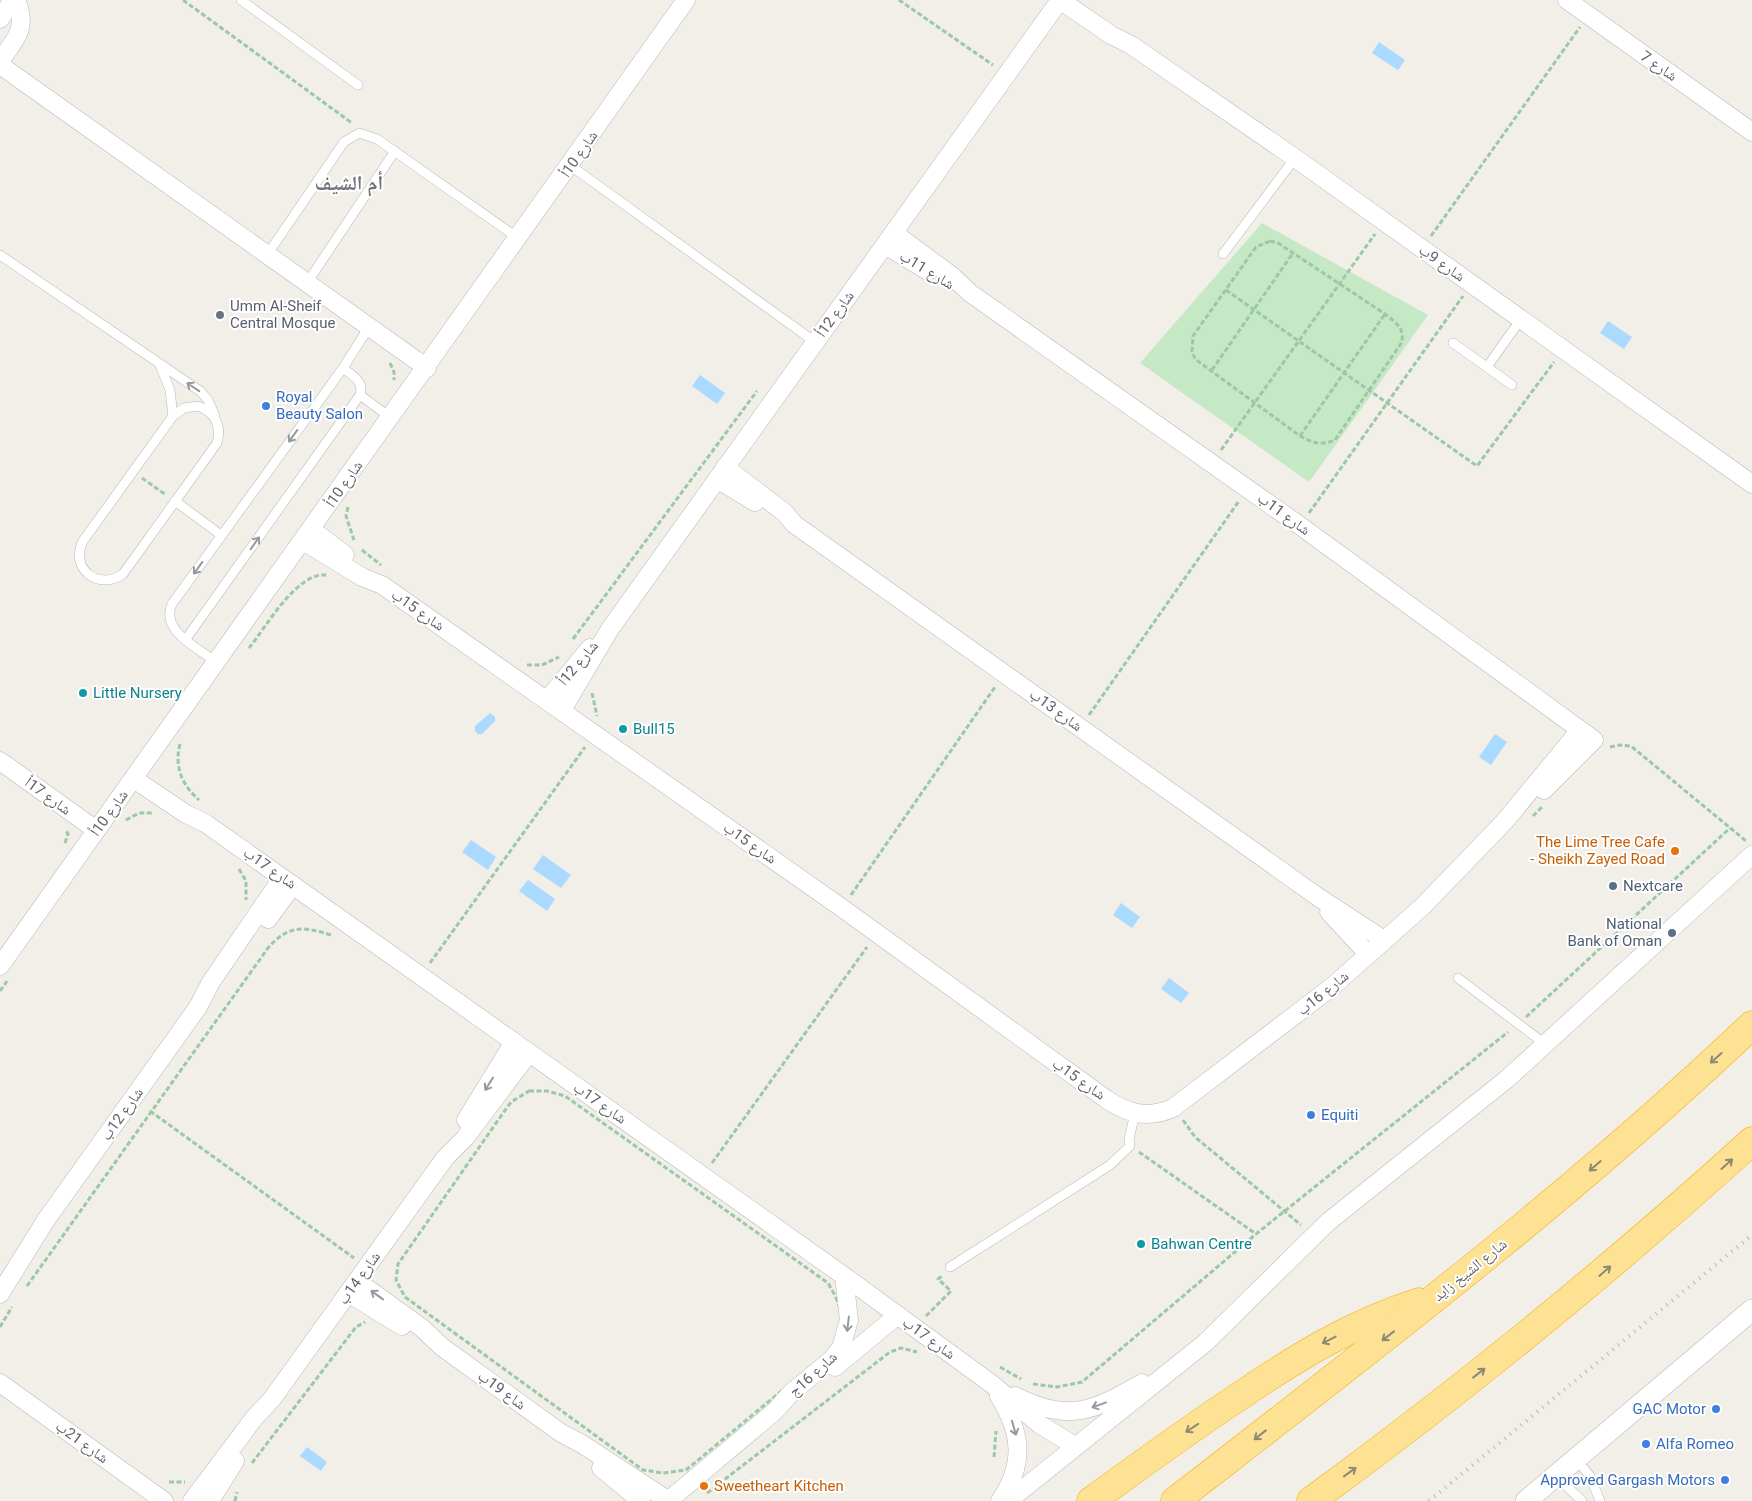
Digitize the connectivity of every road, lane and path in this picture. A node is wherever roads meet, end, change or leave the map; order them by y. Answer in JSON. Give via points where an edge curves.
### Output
{"nodes":[{"id":1,"x":15,"y":0,"type":"edge"},
{"id":2,"x":183,"y":0,"type":"edge"},
{"id":3,"x":241,"y":0,"type":"edge"},
{"id":4,"x":686,"y":0,"type":"edge"},
{"id":5,"x":899,"y":0,"type":"edge"},
{"id":6,"x":1060,"y":0,"type":"edge"},
{"id":7,"x":1081,"y":0,"type":"edge"},
{"id":8,"x":1567,"y":0,"type":"edge"},
{"id":9,"x":1588,"y":15,"type":"junction"},
{"id":10,"x":0,"y":19,"type":"edge"},
{"id":11,"x":1131,"y":45,"type":"junction"},
{"id":12,"x":0,"y":61,"type":"edge"},
{"id":13,"x":0,"y":65,"type":"edge"},
{"id":14,"x":1006,"y":74,"type":"junction"},
{"id":15,"x":358,"y":85,"type":"dead end"},
{"id":16,"x":1752,"y":132,"type":"edge"},
{"id":17,"x":353,"y":135,"type":"junction"},
{"id":18,"x":395,"y":151,"type":"junction"},
{"id":19,"x":1295,"y":158,"type":"junction"},
{"id":20,"x":570,"y":166,"type":"junction"},
{"id":21,"x":1384,"y":222,"type":"junction"},
{"id":22,"x":519,"y":239,"type":"junction"},
{"id":23,"x":889,"y":239,"type":"junction"},
{"id":24,"x":1422,"y":248,"type":"junction"},
{"id":25,"x":1294,"y":253,"type":"junction"},
{"id":26,"x":1223,"y":254,"type":"dead end"},
{"id":27,"x":0,"y":255,"type":"edge"},
{"id":28,"x":267,"y":255,"type":"junction"},
{"id":29,"x":307,"y":283,"type":"junction"},
{"id":30,"x":1339,"y":284,"type":"junction"},
{"id":31,"x":1471,"y":284,"type":"junction"},
{"id":32,"x":1226,"y":290,"type":"junction"},
{"id":33,"x":1255,"y":309,"type":"junction"},
{"id":34,"x":1385,"y":314,"type":"junction"},
{"id":35,"x":1521,"y":319,"type":"junction"},
{"id":36,"x":369,"y":327,"type":"junction"},
{"id":37,"x":1299,"y":340,"type":"junction"},
{"id":38,"x":815,"y":342,"type":"junction"},
{"id":39,"x":1453,"y":342,"type":"dead end"},
{"id":40,"x":1563,"y":349,"type":"junction"},
{"id":41,"x":388,"y":360,"type":"dead end"},
{"id":42,"x":160,"y":365,"type":"junction"},
{"id":43,"x":1487,"y":367,"type":"junction"},
{"id":44,"x":342,"y":368,"type":"junction"},
{"id":45,"x":427,"y":368,"type":"junction"},
{"id":46,"x":1212,"y":370,"type":"junction"},
{"id":47,"x":1344,"y":372,"type":"junction"},
{"id":48,"x":1512,"y":385,"type":"dead end"},
{"id":49,"x":760,"y":387,"type":"dead end"},
{"id":50,"x":1369,"y":388,"type":"junction"},
{"id":51,"x":360,"y":395,"type":"junction"},
{"id":52,"x":1255,"y":402,"type":"junction"},
{"id":53,"x":1388,"y":402,"type":"junction"},
{"id":54,"x":384,"y":413,"type":"junction"},
{"id":55,"x":173,"y":416,"type":"junction"},
{"id":56,"x":216,"y":418,"type":"junction"},
{"id":57,"x":1300,"y":436,"type":"junction"},
{"id":58,"x":1212,"y":463,"type":"junction"},
{"id":59,"x":133,"y":472,"type":"junction"},
{"id":60,"x":721,"y":473,"type":"junction"},
{"id":61,"x":1752,"y":484,"type":"edge"},
{"id":62,"x":1247,"y":488,"type":"junction"},
{"id":63,"x":175,"y":501,"type":"junction"},
{"id":64,"x":1300,"y":526,"type":"junction"},
{"id":65,"x":222,"y":535,"type":"junction"},
{"id":66,"x":308,"y":535,"type":"junction"},
{"id":67,"x":370,"y":557,"type":"dead end"},
{"id":68,"x":334,"y":576,"type":"dead end"},
{"id":69,"x":384,"y":577,"type":"junction"},
{"id":70,"x":610,"y":629,"type":"junction"},
{"id":71,"x":186,"y":639,"type":"junction"},
{"id":72,"x":572,"y":641,"type":"dead end"},
{"id":73,"x":563,"y":652,"type":"dead end"},
{"id":74,"x":245,"y":653,"type":"dead end"},
{"id":75,"x":216,"y":662,"type":"junction"},
{"id":76,"x":525,"y":665,"type":"dead end"},
{"id":77,"x":1005,"y":673,"type":"junction"},
{"id":78,"x":592,"y":690,"type":"dead end"},
{"id":79,"x":547,"y":700,"type":"junction"},
{"id":80,"x":562,"y":710,"type":"junction"},
{"id":81,"x":1080,"y":728,"type":"junction"},
{"id":82,"x":1587,"y":735,"type":"junction"},
{"id":83,"x":590,"y":741,"type":"junction"},
{"id":84,"x":180,"y":742,"type":"dead end"},
{"id":85,"x":576,"y":742,"type":"dead end"},
{"id":86,"x":0,"y":761,"type":"edge"},
{"id":87,"x":138,"y":773,"type":"junction"},
{"id":88,"x":198,"y":799,"type":"dead end"},
{"id":89,"x":1549,"y":801,"type":"dead end"},
{"id":90,"x":158,"y":813,"type":"dead end"},
{"id":91,"x":1528,"y":821,"type":"dead end"},
{"id":92,"x":120,"y":824,"type":"dead end"},
{"id":93,"x":64,"y":828,"type":"dead end"},
{"id":94,"x":1730,"y":828,"type":"junction"},
{"id":95,"x":96,"y":830,"type":"junction"},
{"id":96,"x":1752,"y":847,"type":"edge"},
{"id":97,"x":64,"y":850,"type":"dead end"},
{"id":98,"x":1752,"y":855,"type":"edge"},
{"id":99,"x":238,"y":867,"type":"dead end"},
{"id":100,"x":287,"y":881,"type":"junction"},
{"id":101,"x":1318,"y":897,"type":"junction"},
{"id":102,"x":246,"y":902,"type":"dead end"},
{"id":103,"x":842,"y":908,"type":"junction"},
{"id":104,"x":336,"y":936,"type":"dead end"},
{"id":105,"x":1384,"y":940,"type":"junction"},
{"id":106,"x":876,"y":952,"type":"dead end"},
{"id":107,"x":1368,"y":954,"type":"junction"},
{"id":108,"x":438,"y":968,"type":"dead end"},
{"id":109,"x":6,"y":970,"type":"edge"},
{"id":110,"x":1458,"y":978,"type":"dead end"},
{"id":111,"x":0,"y":991,"type":"edge"},
{"id":112,"x":1518,"y":1024,"type":"junction"},
{"id":113,"x":1752,"y":1025,"type":"edge"},
{"id":114,"x":514,"y":1042,"type":"junction"},
{"id":115,"x":1545,"y":1044,"type":"junction"},
{"id":116,"x":529,"y":1053,"type":"junction"},
{"id":117,"x":132,"y":1099,"type":"junction"},
{"id":118,"x":1115,"y":1105,"type":"joint"},
{"id":119,"x":150,"y":1112,"type":"junction"},
{"id":120,"x":1135,"y":1113,"type":"junction"},
{"id":121,"x":1178,"y":1114,"type":"junction"},
{"id":122,"x":1190,"y":1114,"type":"dead end"},
{"id":123,"x":1175,"y":1126,"type":"dead end"},
{"id":124,"x":1752,"y":1141,"type":"edge"},
{"id":125,"x":1130,"y":1146,"type":"junction"},
{"id":126,"x":445,"y":1158,"type":"junction"},
{"id":127,"x":703,"y":1159,"type":"dead end"},
{"id":128,"x":1286,"y":1212,"type":"junction"},
{"id":129,"x":46,"y":1220,"type":"junction"},
{"id":130,"x":1256,"y":1234,"type":"junction"},
{"id":131,"x":1313,"y":1236,"type":"junction"},
{"id":132,"x":950,"y":1267,"type":"joint"},
{"id":133,"x":0,"y":1276,"type":"edge"},
{"id":134,"x":844,"y":1276,"type":"junction"},
{"id":135,"x":356,"y":1279,"type":"junction"},
{"id":136,"x":26,"y":1287,"type":"dead end"},
{"id":137,"x":0,"y":1294,"type":"edge"},
{"id":138,"x":1439,"y":1296,"type":"junction"},
{"id":139,"x":15,"y":1303,"type":"dead end"},
{"id":140,"x":1752,"y":1310,"type":"edge"},
{"id":141,"x":898,"y":1315,"type":"junction"},
{"id":142,"x":367,"y":1321,"type":"dead end"},
{"id":143,"x":931,"y":1323,"type":"dead end"},
{"id":144,"x":0,"y":1327,"type":"edge"},
{"id":145,"x":826,"y":1354,"type":"joint"},
{"id":146,"x":923,"y":1356,"type":"dead end"},
{"id":147,"x":1188,"y":1357,"type":"junction"},
{"id":148,"x":994,"y":1363,"type":"dead end"},
{"id":149,"x":0,"y":1383,"type":"edge"},
{"id":150,"x":992,"y":1385,"type":"junction"},
{"id":151,"x":272,"y":1398,"type":"junction"},
{"id":152,"x":774,"y":1411,"type":"junction"},
{"id":153,"x":996,"y":1429,"type":"dead end"},
{"id":154,"x":561,"y":1434,"type":"junction"},
{"id":155,"x":1075,"y":1446,"type":"junction"},
{"id":156,"x":994,"y":1457,"type":"dead end"},
{"id":157,"x":1576,"y":1459,"type":"junction"},
{"id":158,"x":251,"y":1465,"type":"dead end"},
{"id":159,"x":1556,"y":1476,"type":"junction"},
{"id":160,"x":237,"y":1488,"type":"dead end"},
{"id":161,"x":704,"y":1495,"type":"dead end"},
{"id":162,"x":164,"y":1501,"type":"edge"},
{"id":163,"x":192,"y":1501,"type":"edge"},
{"id":164,"x":210,"y":1501,"type":"edge"},
{"id":165,"x":235,"y":1501,"type":"edge"},
{"id":166,"x":641,"y":1501,"type":"edge"},
{"id":167,"x":668,"y":1501,"type":"edge"},
{"id":168,"x":1000,"y":1501,"type":"edge"},
{"id":169,"x":1008,"y":1501,"type":"edge"},
{"id":170,"x":1091,"y":1501,"type":"edge"},
{"id":171,"x":1175,"y":1501,"type":"edge"},
{"id":172,"x":1310,"y":1501,"type":"edge"},
{"id":173,"x":1526,"y":1501,"type":"edge"},
{"id":174,"x":1582,"y":1501,"type":"edge"},
{"id":175,"x":1600,"y":1501,"type":"edge"}],
"edges":[{"from":1,"to":10,"type":"street"},
{"from":1,"to":12,"type":"street","via":[[22,17],[20,30]]},
{"from":2,"to":17,"type":"path","via":[[352,122]]},
{"from":3,"to":15,"type":"lane"},
{"from":4,"to":20,"type":"street","name":"شارع 10أ"},
{"from":5,"to":14,"type":"path"},
{"from":6,"to":11,"type":"street","name":"شارع 9ب"},
{"from":6,"to":14,"type":"street","name":"شارع 12أ"},
{"from":7,"to":11,"type":"street","name":"شارع 9ب","via":[[1117,29]]},
{"from":8,"to":9,"type":"street","name":"شارع 7"},
{"from":9,"to":16,"type":"street","name":"شارع 7"},
{"from":9,"to":24,"type":"path"},
{"from":11,"to":19,"type":"street","name":"شارع 9ب"},
{"from":13,"to":28,"type":"street"},
{"from":14,"to":23,"type":"street","name":"شارع 12أ"},
{"from":17,"to":18,"type":"lane","via":[[372,135]]},
{"from":17,"to":28,"type":"lane","via":[[344,142]]},
{"from":18,"to":22,"type":"lane"},
{"from":18,"to":29,"type":"lane"},
{"from":19,"to":21,"type":"street","name":"شارع 9ب"},
{"from":19,"to":26,"type":"lane"},
{"from":20,"to":22,"type":"street","name":"شارع 10أ"},
{"from":20,"to":38,"type":"lane"},
{"from":21,"to":24,"type":"street","name":"شارع 9ب"},
{"from":21,"to":30,"type":"path"},
{"from":22,"to":45,"type":"street","name":"شارع 10أ"},
{"from":23,"to":38,"type":"street","name":"شارع 12أ"},
{"from":23,"to":58,"type":"street","name":"شارع 11ب","via":[[946,283],[970,293]]},
{"from":24,"to":31,"type":"street","name":"شارع 9ب"},
{"from":25,"to":30,"type":"path"},
{"from":25,"to":32,"type":"path","via":[[1270,241],[1256,246]]},
{"from":25,"to":33,"type":"path"},
{"from":27,"to":42,"type":"lane"},
{"from":28,"to":29,"type":"street"},
{"from":29,"to":36,"type":"street"},
{"from":30,"to":34,"type":"path"},
{"from":30,"to":37,"type":"path"},
{"from":31,"to":35,"type":"street","name":"شارع 9ب"},
{"from":31,"to":53,"type":"path"},
{"from":32,"to":33,"type":"path"},
{"from":32,"to":46,"type":"path","via":[[1193,336],[1195,359]]},
{"from":33,"to":37,"type":"path"},
{"from":33,"to":46,"type":"path"},
{"from":34,"to":47,"type":"path"},
{"from":34,"to":50,"type":"path","via":[[1400,325],[1402,342]]},
{"from":35,"to":40,"type":"street","name":"شارع 9ب"},
{"from":35,"to":43,"type":"lane"},
{"from":36,"to":44,"type":"lane"},
{"from":36,"to":45,"type":"street"},
{"from":37,"to":47,"type":"path"},
{"from":37,"to":52,"type":"path"},
{"from":38,"to":60,"type":"street","name":"شارع 12أ"},
{"from":39,"to":43,"type":"lane"},
{"from":40,"to":53,"type":"path","via":[[1477,466]]},
{"from":40,"to":61,"type":"street","name":"شارع 9ب"},
{"from":41,"to":54,"type":"path","via":[[394,372],[394,386]]},
{"from":42,"to":55,"type":"lane","via":[[170,390]]},
{"from":56,"to":42,"type":"lane","one_way":true,"via":[[204,395]]},
{"from":43,"to":48,"type":"lane"},
{"from":44,"to":51,"type":"lane","via":[[359,381]]},
{"from":44,"to":65,"type":"lane","one_way":true},
{"from":45,"to":54,"type":"street","name":"شارع 10أ"},
{"from":46,"to":52,"type":"path"},
{"from":47,"to":50,"type":"path"},
{"from":47,"to":57,"type":"path"},
{"from":49,"to":72,"type":"path"},
{"from":50,"to":53,"type":"path"},
{"from":50,"to":57,"type":"path","via":[[1335,440],[1320,444]]},
{"from":51,"to":54,"type":"lane"},
{"from":71,"to":51,"type":"lane","one_way":true},
{"from":52,"to":57,"type":"path"},
{"from":52,"to":58,"type":"path"},
{"from":53,"to":64,"type":"path"},
{"from":54,"to":66,"type":"street","name":"شارع 10أ"},
{"from":55,"to":56,"type":"lane","via":[[184,408],[198,406]]},
{"from":55,"to":59,"type":"lane"},
{"from":56,"to":63,"type":"lane","via":[[217,442]]},
{"from":58,"to":62,"type":"street","name":"شارع 11ب"},
{"from":59,"to":63,"type":"path"},
{"from":59,"to":63,"type":"lane","via":[[80,548],[80,563],[88,575],[110,581],[123,574]]},
{"from":60,"to":70,"type":"street","name":"شارع 12أ"},
{"from":60,"to":77,"type":"street","name":"شارع 13ب","via":[[772,514],[794,524]]},
{"from":62,"to":64,"type":"street","name":"شارع 11ب"},
{"from":62,"to":81,"type":"path"},
{"from":63,"to":65,"type":"lane"},
{"from":64,"to":82,"type":"street","name":"شارع 11ب"},
{"from":65,"to":71,"type":"lane","one_way":true,"via":[[169,610],[172,627]]},
{"from":66,"to":69,"type":"street","name":"شارع 15ب"},
{"from":66,"to":75,"type":"street","name":"شارع 10أ"},
{"from":67,"to":69,"type":"path"},
{"from":68,"to":74,"type":"path","via":[[317,574],[299,584]]},
{"from":69,"to":79,"type":"street","name":"شارع 15ب"},
{"from":70,"to":79,"type":"street","name":"شارع 12أ"},
{"from":70,"to":80,"type":"street","name":"شارع 12أ"},
{"from":71,"to":75,"type":"lane"},
{"from":73,"to":76,"type":"path","via":[[542,665]]},
{"from":75,"to":87,"type":"street","name":"شارع 10أ"},
{"from":77,"to":81,"type":"street","name":"شارع 13ب"},
{"from":77,"to":103,"type":"path"},
{"from":78,"to":83,"type":"path","via":[[594,708],[603,724]]},
{"from":79,"to":80,"type":"street","name":"شارع 15ب"},
{"from":80,"to":83,"type":"street","name":"شارع 15ب"},
{"from":81,"to":101,"type":"street","name":"شارع 13ب"},
{"from":82,"to":94,"type":"path","via":[[1607,747],[1631,746]]},
{"from":82,"to":105,"type":"street","name":"شارع 16ب","via":[[1423,906]]},
{"from":83,"to":85,"type":"path"},
{"from":83,"to":103,"type":"street","name":"شارع 15ب"},
{"from":83,"to":108,"type":"path","via":[[430,962]]},
{"from":84,"to":88,"type":"path","via":[[178,770],[185,786]]},
{"from":86,"to":95,"type":"street","name":"شارع 17أ"},
{"from":87,"to":95,"type":"street","name":"شارع 10أ"},
{"from":87,"to":100,"type":"street","name":"شارع 17ب","via":[[191,808],[206,823]]},
{"from":89,"to":91,"type":"path"},
{"from":90,"to":92,"type":"path","via":[[138,814]]},
{"from":93,"to":97,"type":"path","via":[[68,834]]},
{"from":94,"to":96,"type":"path"},
{"from":94,"to":112,"type":"path"},
{"from":95,"to":109,"type":"street","name":"شارع 10أ"},
{"from":98,"to":115,"type":"street"},
{"from":99,"to":102,"type":"path","via":[[246,881]]},
{"from":100,"to":114,"type":"street","name":"شارع 17ب"},
{"from":100,"to":117,"type":"street","name":"شارع 12ب","via":[[218,987],[198,1007]]},
{"from":101,"to":105,"type":"street","name":"شارع 13ب"},
{"from":101,"to":107,"type":"street","name":"شارع 13ب"},
{"from":103,"to":118,"type":"street","name":"شارع 15ب"},
{"from":104,"to":119,"type":"path","via":[[311,928],[293,929],[277,937]]},
{"from":105,"to":107,"type":"street","name":"شارع 16ب"},
{"from":106,"to":127,"type":"path","via":[[868,946],[711,1165]]},
{"from":107,"to":121,"type":"street","name":"شارع 16ب"},
{"from":109,"to":111,"type":"path"},
{"from":110,"to":112,"type":"lane"},
{"from":112,"to":115,"type":"lane"},
{"from":112,"to":128,"type":"path"},
{"from":113,"to":138,"type":"highway","name":"شارع الشيخ زايد","one_way":true,"via":[[1624,1141]]},
{"from":114,"to":116,"type":"street","name":"شارع 17ب"},
{"from":114,"to":126,"type":"street","name":"شارع 14ب","one_way":true},
{"from":115,"to":131,"type":"street","via":[[1507,1079]]},
{"from":116,"to":126,"type":"street","name":"شارع 14ب","via":[[465,1138]]},
{"from":116,"to":134,"type":"street","name":"شارع 17ب"},
{"from":117,"to":119,"type":"path"},
{"from":117,"to":129,"type":"street","name":"شارع 12ب"},
{"from":118,"to":120,"type":"street","name":"شارع 16ب"},
{"from":119,"to":135,"type":"path"},
{"from":119,"to":136,"type":"path"},
{"from":120,"to":121,"type":"street","name":"شارع 16ب"},
{"from":120,"to":125,"type":"lane"},
{"from":121,"to":122,"type":"path"},
{"from":121,"to":123,"type":"path"},
{"from":121,"to":128,"type":"path","via":[[1195,1137]]},
{"from":172,"to":124,"type":"highway","one_way":true,"via":[[1496,1360],[1603,1272]]},
{"from":125,"to":130,"type":"path"},
{"from":125,"to":132,"type":"lane","via":[[1110,1165]]},
{"from":126,"to":135,"type":"street","name":"شارع 14ب"},
{"from":128,"to":130,"type":"path"},
{"from":128,"to":131,"type":"path"},
{"from":129,"to":133,"type":"street","name":"شارع 12ب","via":[[26,1240]]},
{"from":129,"to":137,"type":"street","name":"شارع 12ب"},
{"from":130,"to":148,"type":"path","via":[[1082,1382],[1057,1387],[1035,1385]]},
{"from":131,"to":147,"type":"street"},
{"from":132,"to":143,"type":"path","via":[[938,1279],[951,1291],[924,1318]]},
{"from":134,"to":141,"type":"street","name":"شارع 17ب"},
{"from":134,"to":152,"type":"street","name":"شارع 16ج","one_way":true,"via":[[849,1320],[841,1348],[832,1360]]},
{"from":135,"to":151,"type":"street","name":"شارع 14ب"},
{"from":135,"to":154,"type":"street","name":"شاع 19ب"},
{"from":138,"to":170,"type":"highway","one_way":true,"via":[[1377,1317],[1318,1346],[1174,1439]]},
{"from":138,"to":171,"type":"highway","name":"شارع الشيخ زايد","one_way":true},
{"from":139,"to":144,"type":"path"},
{"from":140,"to":157,"type":"street"},
{"from":141,"to":150,"type":"street","name":"شارع 17ب"},
{"from":141,"to":152,"type":"street","name":"شارع 16ج","via":[[806,1392]]},
{"from":142,"to":158,"type":"path","via":[[356,1327]]},
{"from":145,"to":145,"type":"path","via":[[838,1342],[843,1323],[840,1306],[828,1283],[565,1096],[547,1091],[529,1091],[511,1102],[398,1264],[396,1280],[404,1297],[643,1470],[663,1473],[686,1470]]},
{"from":146,"to":161,"type":"path","via":[[901,1348],[890,1352]]},
{"from":147,"to":150,"type":"street","name":"شارع 17ب","one_way":true,"via":[[1106,1403],[1082,1410],[1046,1409]]},
{"from":147,"to":155,"type":"street"},
{"from":149,"to":162,"type":"street","name":"شارع 21ب"},
{"from":150,"to":155,"type":"street","name":"شارع 17ب","via":[[1039,1424]]},
{"from":150,"to":168,"type":"street","name":"شارع 17ب","one_way":true,"via":[[1014,1424],[1018,1450],[1014,1477]]},
{"from":151,"to":163,"type":"street","name":"شارع 14ب"},
{"from":151,"to":164,"type":"street","name":"شارع 14ب","via":[[257,1428]]},
{"from":152,"to":167,"type":"street","name":"شارع 16ج"},
{"from":153,"to":156,"type":"path"},
{"from":154,"to":166,"type":"street","name":"شاع 19ب"},
{"from":154,"to":167,"type":"street","name":"شاع 19ب","via":[[582,1444]]},
{"from":155,"to":169,"type":"street"},
{"from":157,"to":159,"type":"street"},
{"from":157,"to":175,"type":"lane","via":[[1590,1476]]},
{"from":159,"to":173,"type":"street"},
{"from":159,"to":174,"type":"lane"},
{"from":160,"to":165,"type":"path"}]}
